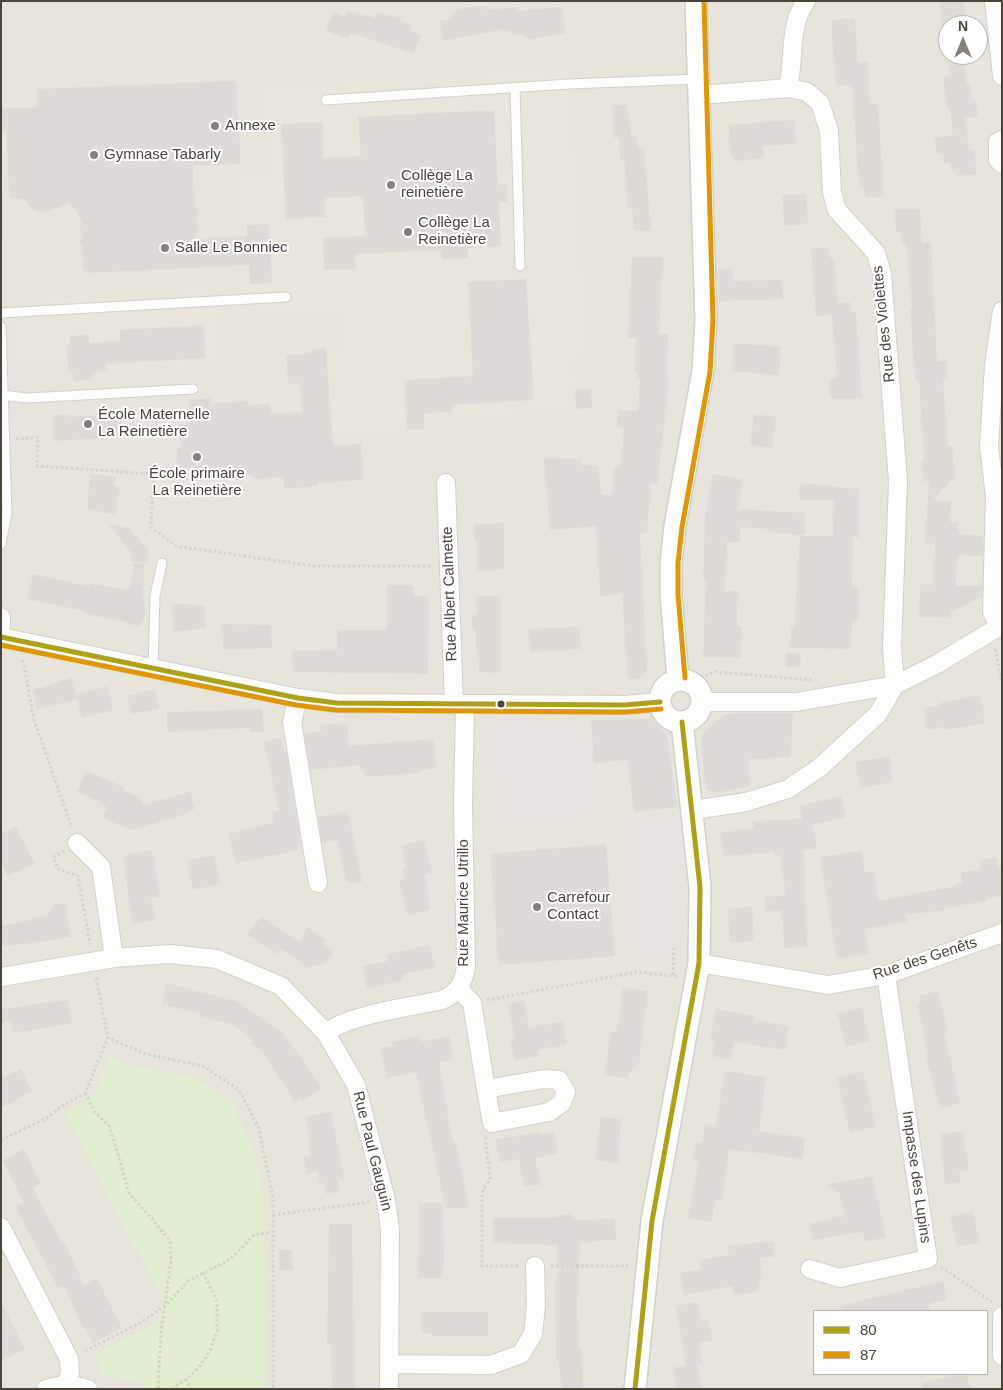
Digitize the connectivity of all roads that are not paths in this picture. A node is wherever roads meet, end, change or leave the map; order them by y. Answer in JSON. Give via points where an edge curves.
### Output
{"nodes":[{"id":1,"x":696,"y":1,"type":"edge"},
{"id":2,"x":806,"y":1,"type":"edge"},
{"id":3,"x":994,"y":1,"type":"edge"},
{"id":4,"x":1002,"y":76,"type":"edge"},
{"id":5,"x":700,"y":86,"type":"junction"},
{"id":6,"x":515,"y":87,"type":"junction"},
{"id":7,"x":788,"y":88,"type":"junction"},
{"id":8,"x":326,"y":100,"type":"dead end"},
{"id":9,"x":1002,"y":140,"type":"edge"},
{"id":10,"x":1002,"y":164,"type":"edge"},
{"id":11,"x":520,"y":266,"type":"dead end"},
{"id":12,"x":286,"y":297,"type":"dead end"},
{"id":13,"x":1002,"y":311,"type":"edge"},
{"id":14,"x":1,"y":313,"type":"edge"},
{"id":15,"x":1,"y":327,"type":"edge"},
{"id":16,"x":193,"y":389,"type":"dead end"},
{"id":17,"x":3,"y":395,"type":"edge"},
{"id":18,"x":446,"y":483,"type":"dead end"},
{"id":19,"x":1,"y":544,"type":"edge"},
{"id":20,"x":162,"y":563,"type":"dead end"},
{"id":21,"x":1,"y":617,"type":"edge"},
{"id":22,"x":1000,"y":625,"type":"edge"},
{"id":23,"x":1,"y":627,"type":"edge"},
{"id":24,"x":1,"y":637,"type":"edge"},
{"id":25,"x":153,"y":667,"type":"junction"},
{"id":26,"x":684,"y":680,"type":"junction"},
{"id":27,"x":895,"y":685,"type":"junction"},
{"id":28,"x":298,"y":698,"type":"junction"},
{"id":29,"x":660,"y":702,"type":"junction"},
{"id":30,"x":703,"y":702,"type":"junction"},
{"id":31,"x":459,"y":705,"type":"junction"},
{"id":32,"x":682,"y":722,"type":"junction"},
{"id":33,"x":693,"y":810,"type":"junction"},
{"id":34,"x":77,"y":843,"type":"road end"},
{"id":35,"x":318,"y":882,"type":"dead end"},
{"id":36,"x":1002,"y":933,"type":"edge"},
{"id":37,"x":114,"y":958,"type":"junction"},
{"id":38,"x":697,"y":972,"type":"junction"},
{"id":39,"x":886,"y":975,"type":"junction"},
{"id":40,"x":1,"y":977,"type":"edge"},
{"id":41,"x":459,"y":989,"type":"junction"},
{"id":42,"x":326,"y":1033,"type":"junction"},
{"id":43,"x":486,"y":1089,"type":"junction"},
{"id":44,"x":1,"y":1227,"type":"edge"},
{"id":45,"x":535,"y":1266,"type":"dead end"},
{"id":46,"x":810,"y":1269,"type":"dead end"},
{"id":47,"x":998,"y":1310,"type":"edge"},
{"id":48,"x":1002,"y":1356,"type":"edge"},
{"id":49,"x":388,"y":1364,"type":"junction"},
{"id":50,"x":67,"y":1384,"type":"junction"},
{"id":51,"x":46,"y":1389,"type":"edge"},
{"id":52,"x":88,"y":1389,"type":"edge"},
{"id":53,"x":389,"y":1389,"type":"edge"},
{"id":54,"x":635,"y":1389,"type":"edge"}],
"edges":[{"from":1,"to":5,"type":"street"},
{"from":2,"to":7,"type":"street","via":[[794,26]]},
{"from":3,"to":4,"type":"street"},
{"from":5,"to":6,"type":"lane"},
{"from":5,"to":7,"type":"street","name":"Rue des Violettes"},
{"from":5,"to":26,"type":"street","via":[[706,320],[703,371],[679,498],[671,594]]},
{"from":6,"to":8,"type":"lane"},
{"from":6,"to":11,"type":"lane"},
{"from":7,"to":27,"type":"street","name":"Rue des Violettes","via":[[806,92],[820,103],[829,131],[832,192],[837,210],[876,253],[882,274],[898,481],[892,650]]},
{"from":9,"to":10,"type":"street","via":[[998,142],[998,160]]},
{"from":12,"to":14,"type":"lane"},
{"from":13,"to":22,"type":"street","via":[[994,365],[989,447],[995,496],[992,612]]},
{"from":15,"to":17,"type":"lane"},
{"from":16,"to":17,"type":"lane","via":[[28,398]]},
{"from":17,"to":19,"type":"lane","via":[[8,513]]},
{"from":18,"to":31,"type":"street","name":"Rue Albert Calmette"},
{"from":20,"to":25,"type":"lane","via":[[154,596]]},
{"from":21,"to":23,"type":"street"},
{"from":22,"to":27,"type":"street","via":[[937,664]]},
{"from":24,"to":25,"type":"street"},
{"from":25,"to":28,"type":"street"},
{"from":26,"to":29,"type":"street","via":[[668,683]]},
{"from":26,"to":30,"type":"street","via":[[700,689]]},
{"from":27,"to":30,"type":"street","via":[[796,702]]},
{"from":27,"to":33,"type":"street","via":[[878,714],[819,768],[788,789],[746,802]]},
{"from":28,"to":31,"type":"street","via":[[338,703]]},
{"from":28,"to":35,"type":"street","via":[[292,722]]},
{"from":29,"to":31,"type":"street"},
{"from":29,"to":32,"type":"street","via":[[663,712],[672,720]]},
{"from":30,"to":32,"type":"street","via":[[696,716]]},
{"from":31,"to":41,"type":"street","name":"Rue Maurice Utrillo","via":[[466,967]]},
{"from":32,"to":33,"type":"street"},
{"from":33,"to":38,"type":"street","via":[[700,887]]},
{"from":34,"to":37,"type":"street","via":[[101,867]]},
{"from":36,"to":39,"type":"street","name":"Rue des Genêts"},
{"from":37,"to":40,"type":"street","name":"Rue Paul Gauguin"},
{"from":37,"to":42,"type":"street","name":"Rue Paul Gauguin","via":[[170,954],[217,959],[281,986]]},
{"from":38,"to":39,"type":"street","name":"Rue des Genêts","via":[[828,985]]},
{"from":38,"to":54,"type":"street","via":[[652,1221]]},
{"from":39,"to":46,"type":"street","name":"Impasse des Lupins","via":[[928,1258],[840,1278]]},
{"from":41,"to":42,"type":"street","name":"Rue Maurice Utrillo","via":[[442,1000],[371,1015],[335,1026]]},
{"from":41,"to":43,"type":"street","via":[[472,1003]]},
{"from":42,"to":49,"type":"street","name":"Rue Paul Gauguin","via":[[356,1085],[386,1200],[390,1230]]},
{"from":43,"to":43,"type":"street","via":[[544,1079],[559,1080],[566,1092],[562,1103],[550,1112],[492,1123]]},
{"from":44,"to":50,"type":"street","via":[[69,1359]]},
{"from":45,"to":49,"type":"street","via":[[533,1334],[521,1354],[491,1365]]},
{"from":47,"to":48,"type":"street"},
{"from":49,"to":53,"type":"street","name":"Rue Paul Gauguin"},
{"from":50,"to":51,"type":"street"},
{"from":50,"to":52,"type":"street"}]}
